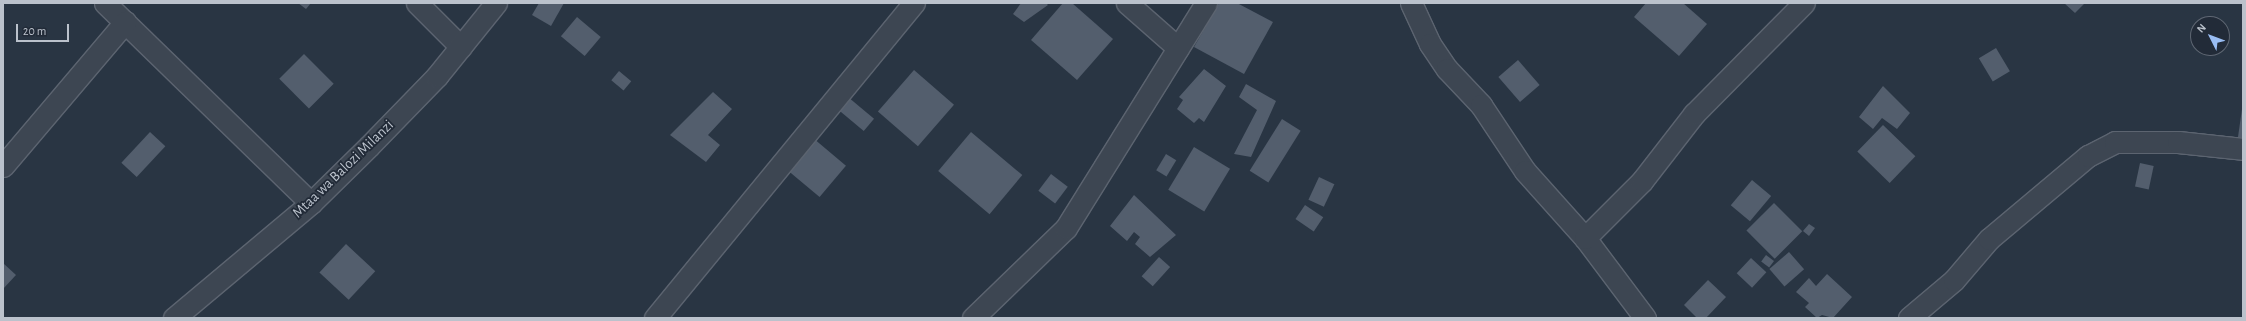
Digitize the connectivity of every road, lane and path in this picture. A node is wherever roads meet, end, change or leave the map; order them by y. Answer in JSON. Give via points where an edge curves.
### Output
{"nodes":[{"id":1,"x":104,"y":3,"type":"edge"},
{"id":2,"x":417,"y":3,"type":"edge"},
{"id":3,"x":496,"y":3,"type":"edge"},
{"id":4,"x":914,"y":3,"type":"edge"},
{"id":5,"x":1127,"y":3,"type":"edge"},
{"id":6,"x":1206,"y":3,"type":"edge"},
{"id":7,"x":1411,"y":3,"type":"edge"},
{"id":8,"x":1804,"y":3,"type":"edge"},
{"id":9,"x":124,"y":22,"type":"junction"},
{"id":10,"x":462,"y":47,"type":"junction"},
{"id":11,"x":1178,"y":48,"type":"junction"},
{"id":12,"x":2243,"y":149,"type":"edge"},
{"id":13,"x":3,"y":166,"type":"edge"},
{"id":14,"x":311,"y":203,"type":"junction"},
{"id":15,"x":1585,"y":238,"type":"junction"},
{"id":16,"x":186,"y":314,"type":"edge"},
{"id":17,"x":654,"y":318,"type":"edge"},
{"id":18,"x":973,"y":318,"type":"edge"},
{"id":19,"x":1645,"y":318,"type":"edge"},
{"id":20,"x":1909,"y":318,"type":"edge"}],
"edges":[{"from":1,"to":9,"type":"street"},
{"from":2,"to":10,"type":"street"},
{"from":3,"to":10,"type":"street","name":"Mtaa wa Balozi Milanzi"},
{"from":4,"to":17,"type":"street"},
{"from":5,"to":11,"type":"street"},
{"from":6,"to":11,"type":"street"},
{"from":7,"to":15,"type":"street","via":[[1430,44],[1447,69],[1481,105],[1525,171]]},
{"from":8,"to":15,"type":"street","via":[[1694,114],[1642,181]]},
{"from":9,"to":13,"type":"street"},
{"from":9,"to":14,"type":"street"},
{"from":10,"to":14,"type":"street","name":"Mtaa wa Balozi Milanzi"},
{"from":11,"to":18,"type":"street","via":[[1128,124],[1106,169],[1066,228]]},
{"from":12,"to":20,"type":"street","via":[[2178,142],[2116,142],[2088,156],[1989,239],[1954,280]]},
{"from":14,"to":16,"type":"street","name":"Mtaa wa Balozi Milanzi"},
{"from":15,"to":19,"type":"street"}]}
